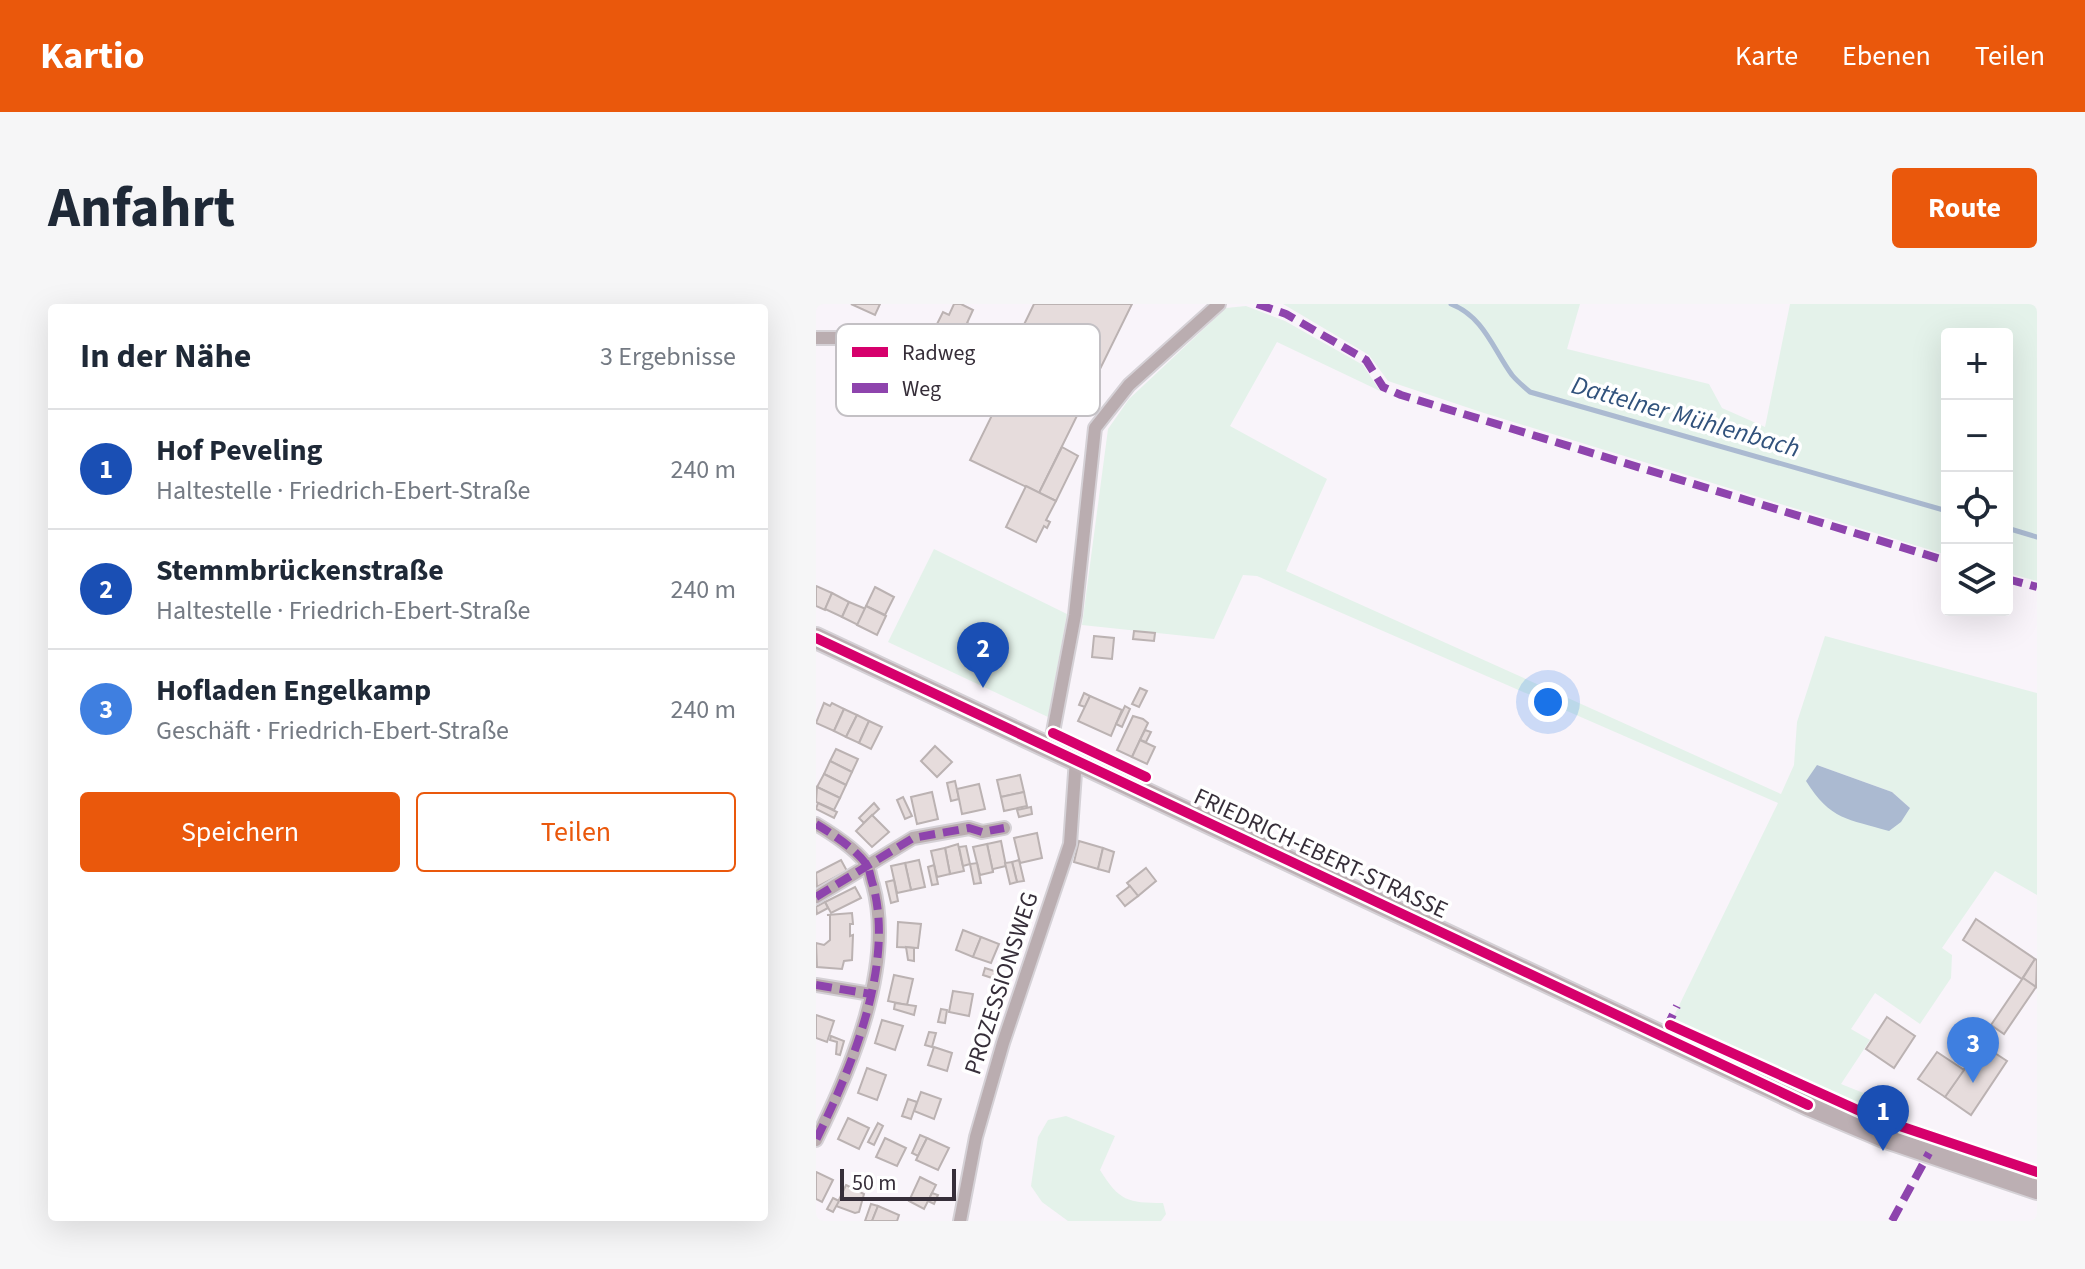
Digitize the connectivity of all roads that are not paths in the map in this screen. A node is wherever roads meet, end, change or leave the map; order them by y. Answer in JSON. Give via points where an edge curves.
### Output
{"nodes":[{"id":1,"x":1219,"y":304,"type":"edge"},
{"id":2,"x":816,"y":638,"type":"edge"},
{"id":3,"x":1050,"y":748,"type":"junction"},
{"id":4,"x":1076,"y":759,"type":"junction"},
{"id":5,"x":816,"y":824,"type":"edge"},
{"id":6,"x":1004,"y":828,"type":"dead end"},
{"id":7,"x":868,"y":867,"type":"junction"},
{"id":8,"x":816,"y":897,"type":"edge"},
{"id":9,"x":816,"y":985,"type":"edge"},
{"id":10,"x":871,"y":994,"type":"junction"},
{"id":11,"x":816,"y":1140,"type":"edge"},
{"id":12,"x":2037,"y":1189,"type":"edge"},
{"id":13,"x":960,"y":1221,"type":"edge"}],
"edges":[{"from":1,"to":3,"type":"street","via":[[1129,385],[1095,428],[1075,615]]},
{"from":2,"to":3,"type":"main road","name":"FRIEDRICH-EBERT-STRASSE"},
{"from":3,"to":4,"type":"main road","name":"FRIEDRICH-EBERT-STRASSE"},
{"from":4,"to":12,"type":"main road","name":"FRIEDRICH-EBERT-STRASSE","via":[[1808,1105]]},
{"from":4,"to":13,"type":"street","name":"PROZESSIONSWEG","via":[[1070,844],[1003,1043],[976,1137]]},
{"from":5,"to":7,"type":"street"},
{"from":6,"to":7,"type":"street","via":[[913,838]]},
{"from":7,"to":8,"type":"street"},
{"from":7,"to":10,"type":"street","via":[[877,902],[878,956]]},
{"from":9,"to":10,"type":"street"},
{"from":10,"to":11,"type":"street","via":[[836,1100]]}]}
